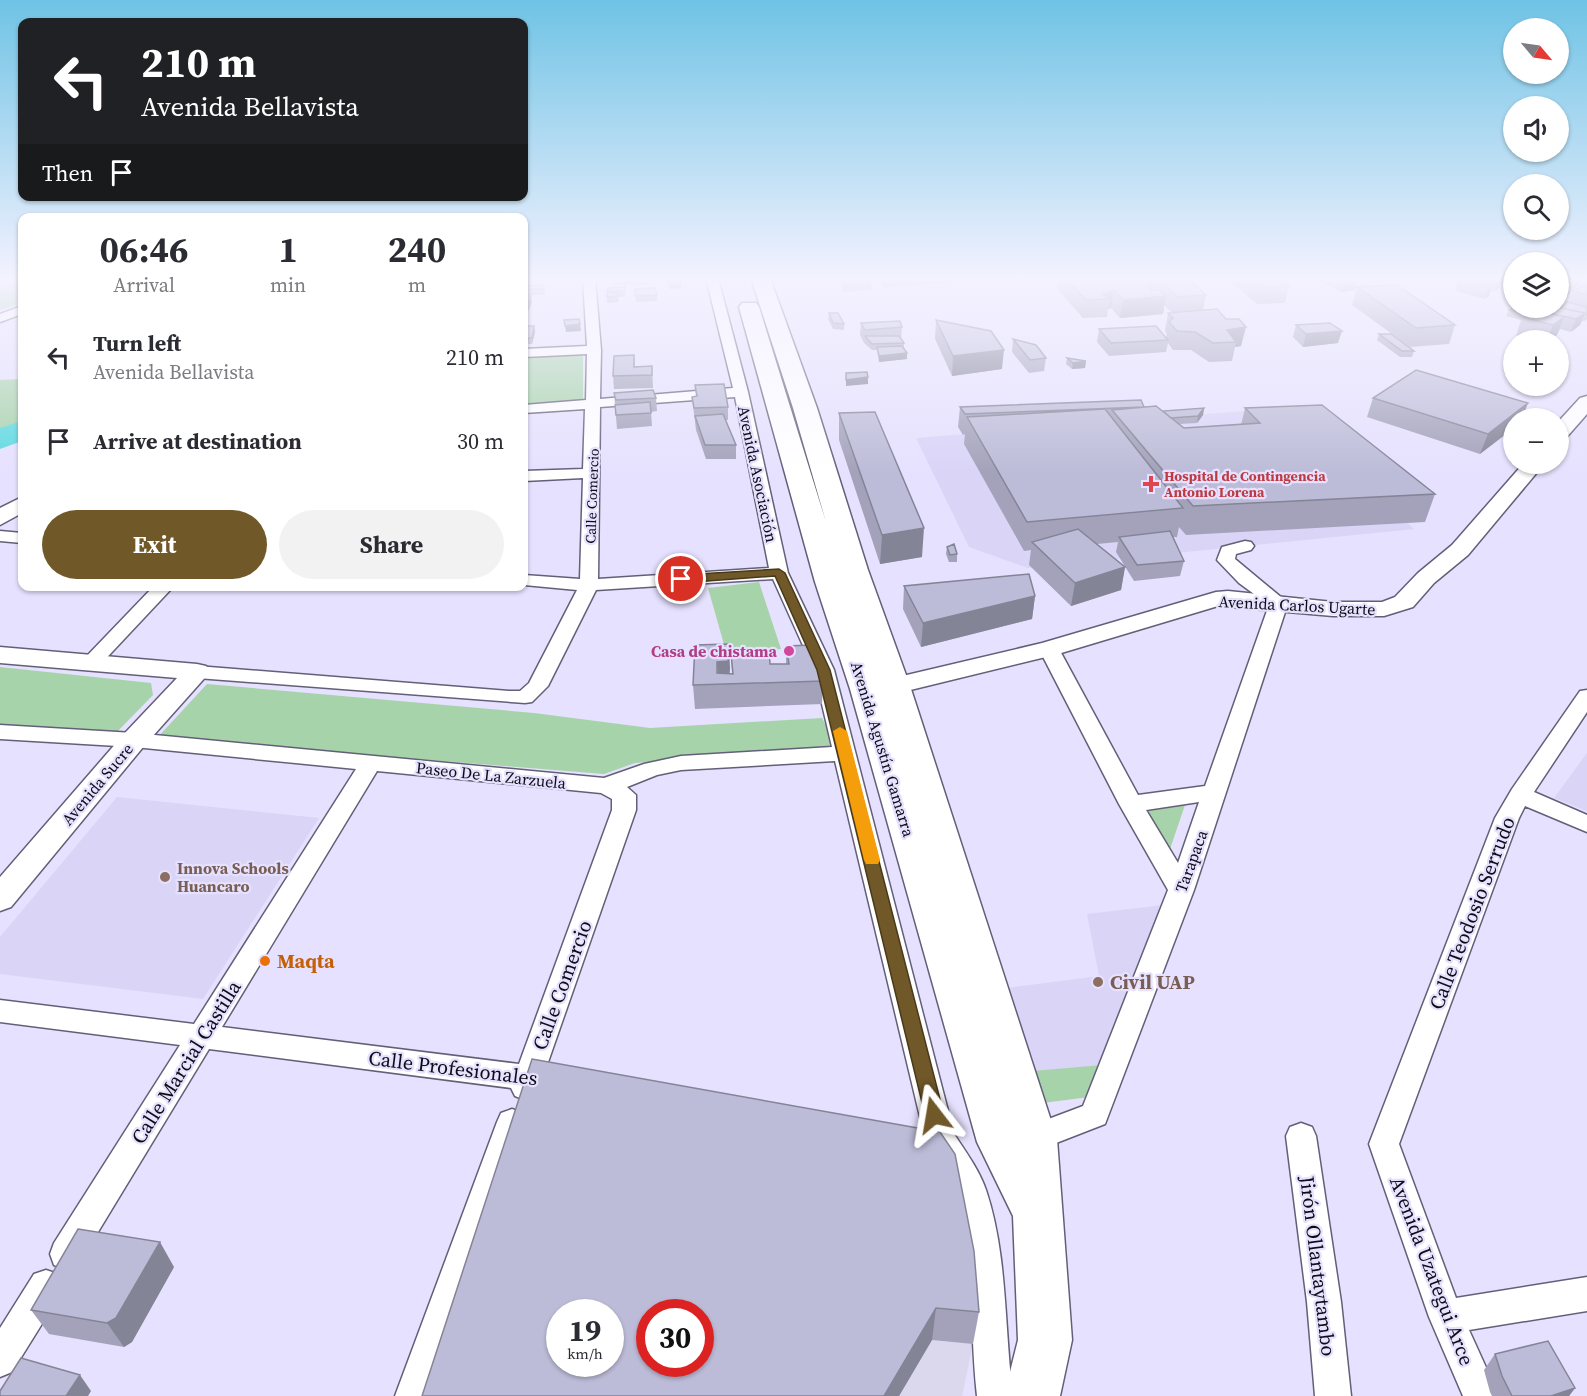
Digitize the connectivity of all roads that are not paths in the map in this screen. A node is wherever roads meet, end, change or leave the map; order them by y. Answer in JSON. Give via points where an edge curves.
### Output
{"nodes":[{"id":1,"x":594,"y":343,"type":"edge"},
{"id":2,"x":729,"y":343,"type":"edge"},
{"id":3,"x":770,"y":343,"type":"edge"},
{"id":4,"x":594,"y":350,"type":"junction"},
{"id":5,"x":528,"y":353,"type":"edge"},
{"id":6,"x":741,"y":392,"type":"junction"},
{"id":7,"x":1587,"y":402,"type":"edge"},
{"id":8,"x":594,"y":404,"type":"junction"},
{"id":9,"x":528,"y":409,"type":"edge"},
{"id":10,"x":1569,"y":422,"type":"edge"},
{"id":11,"x":593,"y":473,"type":"junction"},
{"id":12,"x":1525,"y":474,"type":"edge"},
{"id":13,"x":528,"y":476,"type":"edge"},
{"id":14,"x":18,"y":507,"type":"edge"},
{"id":15,"x":0,"y":518,"type":"edge"},
{"id":16,"x":0,"y":536,"type":"edge"},
{"id":17,"x":18,"y":538,"type":"edge"},
{"id":18,"x":1245,"y":546,"type":"dead end"},
{"id":19,"x":779,"y":573,"type":"junction"},
{"id":20,"x":528,"y":580,"type":"edge"},
{"id":21,"x":589,"y":585,"type":"junction"},
{"id":22,"x":160,"y":591,"type":"edge"},
{"id":23,"x":1279,"y":603,"type":"junction"},
{"id":24,"x":1049,"y":649,"type":"junction"},
{"id":25,"x":0,"y":655,"type":"edge"},
{"id":26,"x":90,"y":664,"type":"junction"},
{"id":27,"x":197,"y":672,"type":"junction"},
{"id":28,"x":880,"y":688,"type":"junction"},
{"id":29,"x":1587,"y":696,"type":"edge"},
{"id":30,"x":0,"y":732,"type":"edge"},
{"id":31,"x":134,"y":740,"type":"junction"},
{"id":32,"x":846,"y":753,"type":"junction"},
{"id":33,"x":371,"y":763,"type":"junction"},
{"id":34,"x":606,"y":786,"type":"junction"},
{"id":35,"x":1216,"y":792,"type":"junction"},
{"id":36,"x":1520,"y":795,"type":"junction"},
{"id":37,"x":1131,"y":804,"type":"junction"},
{"id":38,"x":1587,"y":824,"type":"edge"},
{"id":39,"x":1181,"y":890,"type":"junction"},
{"id":40,"x":0,"y":899,"type":"edge"},
{"id":41,"x":0,"y":1011,"type":"edge"},
{"id":42,"x":201,"y":1037,"type":"junction"},
{"id":43,"x":528,"y":1078,"type":"junction"},
{"id":44,"x":575,"y":1084,"type":"edge"},
{"id":45,"x":1301,"y":1136,"type":"dead end"},
{"id":46,"x":1033,"y":1139,"type":"junction"},
{"id":47,"x":1384,"y":1144,"type":"joint"},
{"id":48,"x":1038,"y":1217,"type":"junction"},
{"id":49,"x":1587,"y":1294,"type":"edge"},
{"id":50,"x":1446,"y":1317,"type":"junction"},
{"id":51,"x":0,"y":1360,"type":"edge"},
{"id":52,"x":413,"y":1396,"type":"edge"},
{"id":53,"x":995,"y":1396,"type":"edge"},
{"id":54,"x":1032,"y":1396,"type":"edge"},
{"id":55,"x":1333,"y":1396,"type":"edge"},
{"id":56,"x":1481,"y":1396,"type":"edge"}],
"edges":[{"from":1,"to":4,"type":"street","name":"Calle Comercio"},
{"from":2,"to":6,"type":"street","name":"Avenida Asociación"},
{"from":3,"to":28,"type":"highway","name":"Avenida Agustín Gamarra","via":[[830,582]]},
{"from":4,"to":5,"type":"street"},
{"from":4,"to":8,"type":"street","name":"Calle Comercio"},
{"from":6,"to":8,"type":"street"},
{"from":6,"to":19,"type":"street","name":"Avenida Asociación"},
{"from":7,"to":10,"type":"street"},
{"from":8,"to":9,"type":"street"},
{"from":8,"to":11,"type":"street","name":"Calle Comercio"},
{"from":11,"to":13,"type":"street"},
{"from":11,"to":21,"type":"street","name":"Calle Comercio"},
{"from":12,"to":23,"type":"street","name":"Avenida Carlos Ugarte","via":[[1460,550],[1404,602],[1384,609]]},
{"from":14,"to":15,"type":"street"},
{"from":16,"to":17,"type":"street"},
{"from":18,"to":23,"type":"street","via":[[1227,551],[1226,560]]},
{"from":19,"to":21,"type":"street"},
{"from":19,"to":32,"type":"street","name":"Avenida Asociación","via":[[824,670]]},
{"from":20,"to":21,"type":"street"},
{"from":21,"to":27,"type":"street","name":"Calle Comercio","via":[[538,686],[525,697]]},
{"from":22,"to":26,"type":"street"},
{"from":23,"to":24,"type":"street","name":"Avenida Carlos Ugarte","via":[[1216,599]]},
{"from":23,"to":35,"type":"street","name":"Tarapaca"},
{"from":24,"to":28,"type":"street","name":"Avenida Carlos Ugarte"},
{"from":24,"to":37,"type":"street"},
{"from":25,"to":26,"type":"street"},
{"from":26,"to":27,"type":"street"},
{"from":27,"to":31,"type":"street","name":"Avenida Sucre"},
{"from":28,"to":46,"type":"highway","name":"Avenida Agustín Gamarra"},
{"from":28,"to":48,"type":"highway","name":"Avenida Agustín Gamarra","via":[[1001,1142]]},
{"from":29,"to":36,"type":"street","name":"Calle Teodosio Serrudo"},
{"from":30,"to":31,"type":"street","name":"Paseo De La Zarzuela"},
{"from":31,"to":33,"type":"street","name":"Paseo De La Zarzuela"},
{"from":31,"to":40,"type":"street","name":"Avenida Sucre"},
{"from":32,"to":34,"type":"street","name":"Paseo De La Zarzuela","via":[[681,763]]},
{"from":32,"to":53,"type":"street","name":"Avenida Asociación","via":[[928,1136],[970,1188],[986,1264]]},
{"from":33,"to":34,"type":"street","name":"Paseo De La Zarzuela"},
{"from":33,"to":42,"type":"street","name":"Calle Marcial Castilla"},
{"from":34,"to":43,"type":"street","name":"Calle Comercio","via":[[624,795],[624,810]]},
{"from":35,"to":37,"type":"street"},
{"from":35,"to":39,"type":"street","name":"Tarapaca"},
{"from":36,"to":38,"type":"street"},
{"from":36,"to":47,"type":"street","name":"Calle Teodosio Serrudo","via":[[1507,818]]},
{"from":37,"to":39,"type":"street"},
{"from":39,"to":46,"type":"street","name":"Tarapaca","via":[[1094,1115]]},
{"from":41,"to":42,"type":"street","name":"Calle Profesionales"},
{"from":42,"to":43,"type":"street","name":"Calle Profesionales"},
{"from":42,"to":51,"type":"street","name":"Calle Marcial Castilla"},
{"from":43,"to":44,"type":"street","name":"Calle Profesionales"},
{"from":43,"to":52,"type":"street","name":"Calle Comercio"},
{"from":45,"to":55,"type":"street","name":"Jirón Ollantaytambo"},
{"from":46,"to":48,"type":"highway","name":"Avenida Agustín Gamarra"},
{"from":47,"to":50,"type":"street","name":"Avenida Uzategui Arce"},
{"from":48,"to":54,"type":"highway","name":"Avenida Agustín Gamarra","via":[[1045,1340]]},
{"from":49,"to":50,"type":"street"},
{"from":50,"to":56,"type":"street","name":"Avenida Uzategui Arce"}]}
